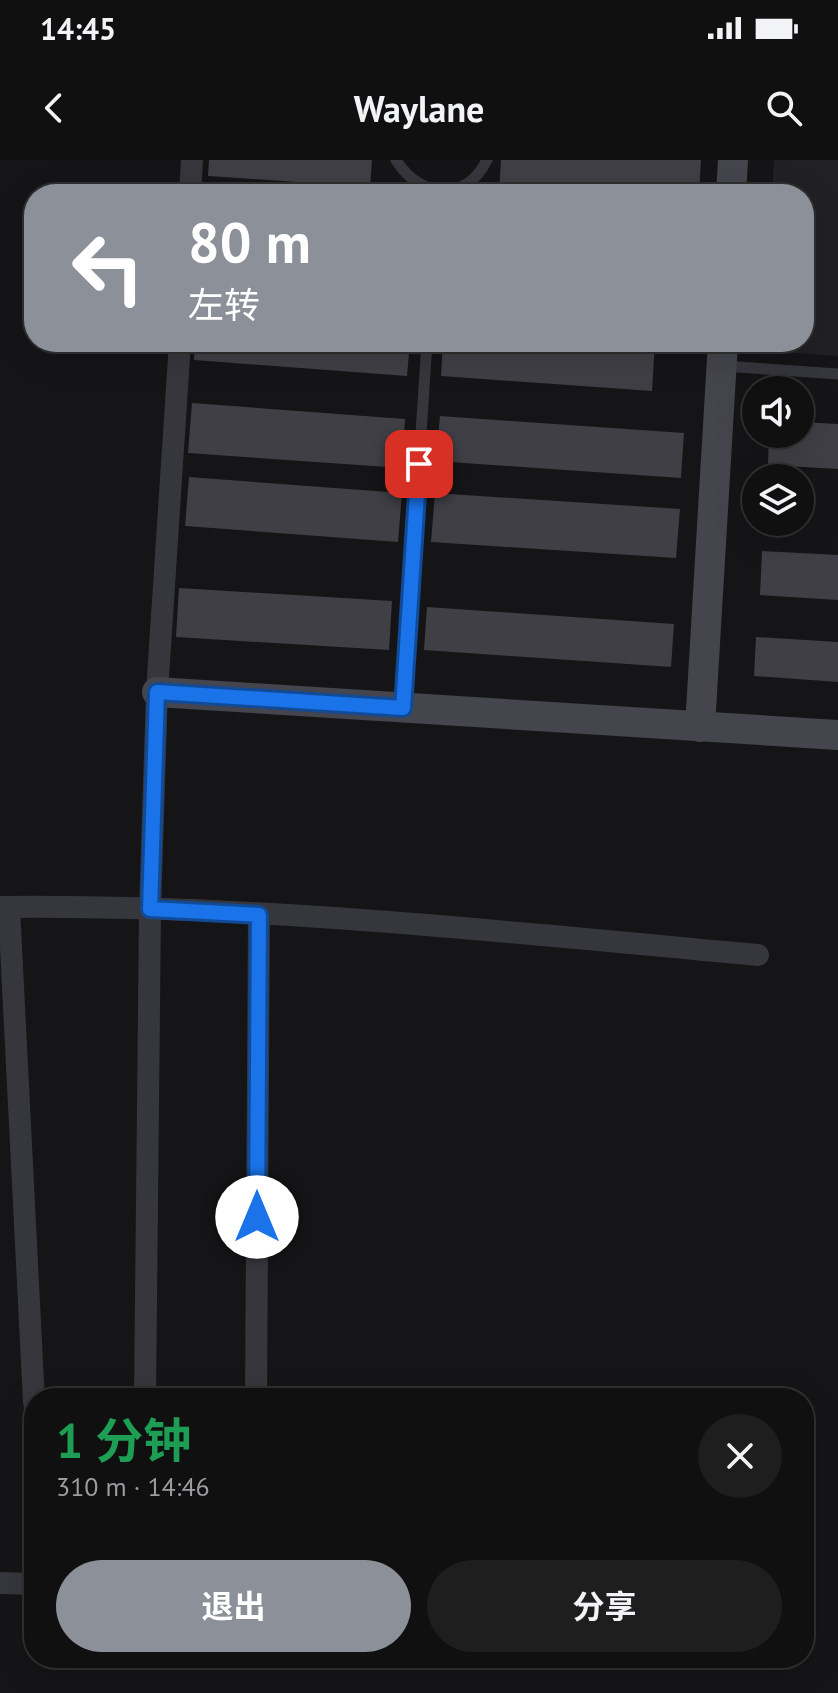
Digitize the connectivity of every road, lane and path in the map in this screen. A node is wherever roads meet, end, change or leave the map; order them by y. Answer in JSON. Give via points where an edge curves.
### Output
{"nodes":[{"id":1,"x":192,"y":160,"type":"edge"},
{"id":2,"x":396,"y":160,"type":"edge"},
{"id":3,"x":487,"y":160,"type":"edge"},
{"id":4,"x":733,"y":160,"type":"edge"},
{"id":5,"x":191,"y":184,"type":"edge"},
{"id":6,"x":422,"y":184,"type":"edge"},
{"id":7,"x":465,"y":184,"type":"edge"},
{"id":8,"x":732,"y":184,"type":"edge"},
{"id":9,"x":179,"y":352,"type":"edge"},
{"id":10,"x":426,"y":352,"type":"edge"},
{"id":11,"x":722,"y":354,"type":"edge"},
{"id":12,"x":838,"y":374,"type":"edge"},
{"id":13,"x":157,"y":692,"type":"junction"},
{"id":14,"x":403,"y":708,"type":"junction"},
{"id":15,"x":700,"y":727,"type":"junction"},
{"id":16,"x":838,"y":735,"type":"edge"},
{"id":17,"x":4,"y":907,"type":"edge"},
{"id":18,"x":150,"y":909,"type":"junction"},
{"id":19,"x":259,"y":915,"type":"junction"},
{"id":20,"x":758,"y":955,"type":"dead end"},
{"id":21,"x":33,"y":1388,"type":"edge"},
{"id":22,"x":145,"y":1388,"type":"edge"},
{"id":23,"x":256,"y":1388,"type":"edge"},
{"id":24,"x":0,"y":1583,"type":"edge"},
{"id":25,"x":24,"y":1584,"type":"edge"}],
"edges":[{"from":1,"to":5,"type":"street"},
{"from":2,"to":6,"type":"lane","via":[[405,174]]},
{"from":3,"to":7,"type":"lane"},
{"from":4,"to":8,"type":"street"},
{"from":9,"to":13,"type":"street"},
{"from":10,"to":14,"type":"lane"},
{"from":11,"to":12,"type":"lane"},
{"from":11,"to":15,"type":"street"},
{"from":13,"to":14,"type":"street"},
{"from":13,"to":18,"type":"street"},
{"from":14,"to":15,"type":"street"},
{"from":15,"to":16,"type":"street"},
{"from":17,"to":18,"type":"street"},
{"from":17,"to":21,"type":"street"},
{"from":18,"to":19,"type":"street"},
{"from":18,"to":22,"type":"street"},
{"from":19,"to":20,"type":"street","via":[[373,920]]},
{"from":19,"to":23,"type":"street"},
{"from":24,"to":25,"type":"street"}]}
